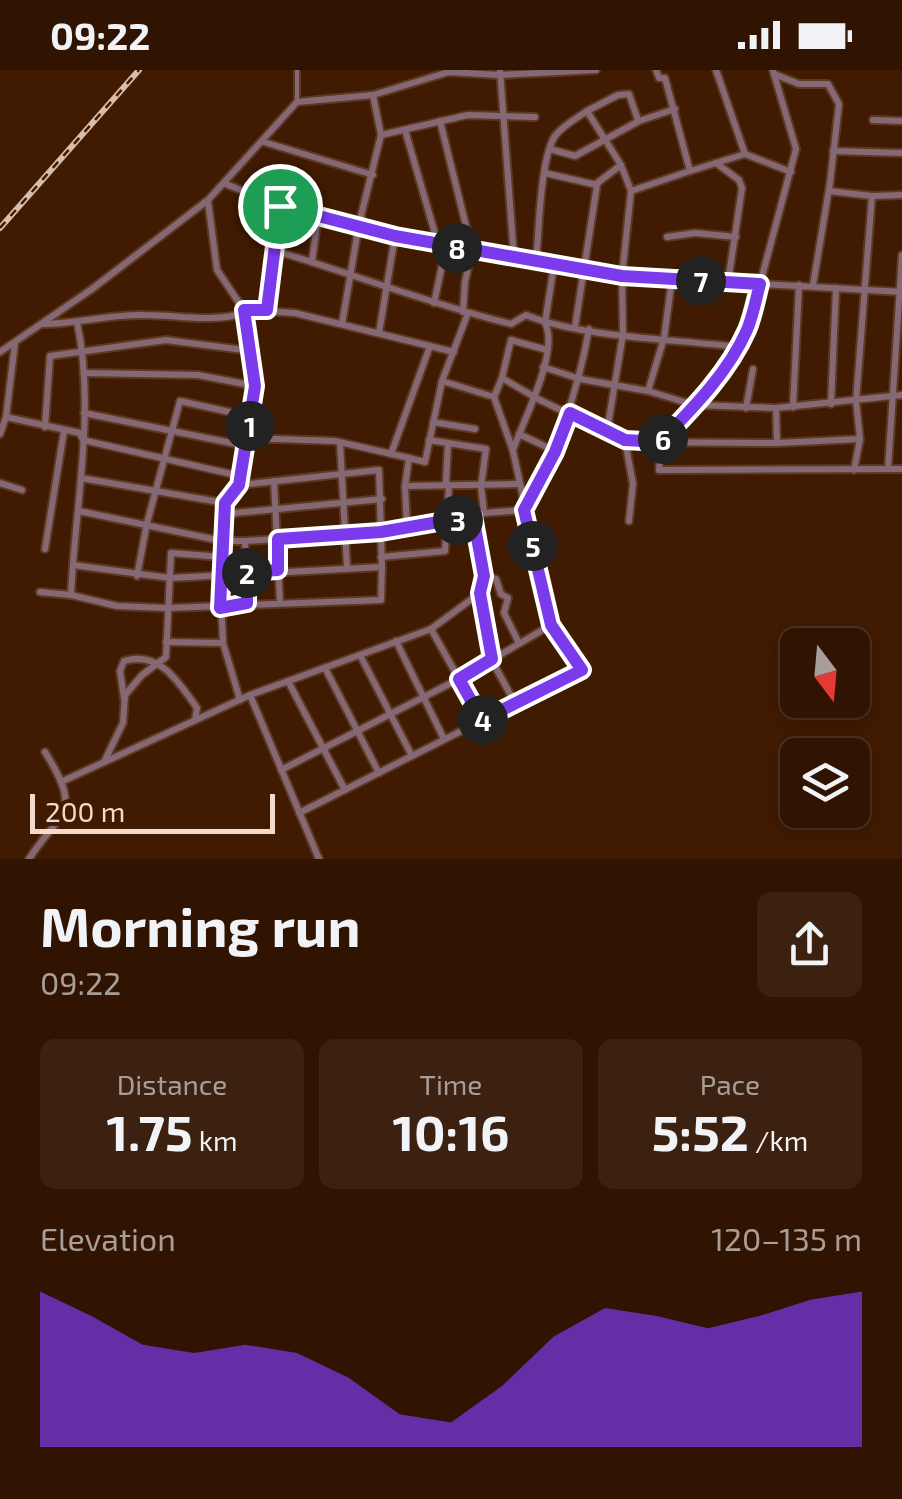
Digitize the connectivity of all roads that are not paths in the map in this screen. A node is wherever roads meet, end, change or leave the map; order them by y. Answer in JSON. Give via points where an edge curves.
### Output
{"nodes":[{"id":1,"x":297,"y":70,"type":"edge"},
{"id":2,"x":596,"y":70,"type":"edge"},
{"id":3,"x":656,"y":70,"type":"edge"},
{"id":4,"x":716,"y":70,"type":"edge"},
{"id":5,"x":774,"y":72,"type":"edge"},
{"id":6,"x":499,"y":73,"type":"edge"},
{"id":7,"x":373,"y":95,"type":"junction"},
{"id":8,"x":297,"y":102,"type":"junction"},
{"id":9,"x":674,"y":109,"type":"junction"},
{"id":10,"x":587,"y":111,"type":"junction"},
{"id":11,"x":501,"y":114,"type":"junction"},
{"id":12,"x":535,"y":117,"type":"dead end"},
{"id":13,"x":638,"y":120,"type":"junction"},
{"id":14,"x":873,"y":120,"type":"dead end"},
{"id":15,"x":440,"y":121,"type":"junction"},
{"id":16,"x":902,"y":121,"type":"edge"},
{"id":17,"x":405,"y":130,"type":"junction"},
{"id":18,"x":381,"y":136,"type":"junction"},
{"id":19,"x":604,"y":137,"type":"junction"},
{"id":20,"x":264,"y":142,"type":"junction"},
{"id":21,"x":550,"y":149,"type":"junction"},
{"id":22,"x":833,"y":151,"type":"junction"},
{"id":23,"x":902,"y":153,"type":"edge"},
{"id":24,"x":745,"y":154,"type":"junction"},
{"id":25,"x":716,"y":163,"type":"junction"},
{"id":26,"x":621,"y":165,"type":"junction"},
{"id":27,"x":690,"y":171,"type":"junction"},
{"id":28,"x":791,"y":172,"type":"junction"},
{"id":29,"x":544,"y":173,"type":"junction"},
{"id":30,"x":373,"y":175,"type":"junction"},
{"id":31,"x":225,"y":184,"type":"junction"},
{"id":32,"x":596,"y":184,"type":"junction"},
{"id":33,"x":630,"y":191,"type":"junction"},
{"id":34,"x":828,"y":191,"type":"junction"},
{"id":35,"x":902,"y":195,"type":"edge"},
{"id":36,"x":872,"y":196,"type":"junction"},
{"id":37,"x":208,"y":200,"type":"junction"},
{"id":38,"x":280,"y":206,"type":"junction"},
{"id":39,"x":318,"y":216,"type":"junction"},
{"id":40,"x":359,"y":224,"type":"junction"},
{"id":41,"x":395,"y":236,"type":"junction"},
{"id":42,"x":667,"y":237,"type":"dead end"},
{"id":43,"x":736,"y":237,"type":"junction"},
{"id":44,"x":440,"y":245,"type":"junction"},
{"id":45,"x":273,"y":250,"type":"junction"},
{"id":46,"x":472,"y":250,"type":"junction"},
{"id":47,"x":902,"y":254,"type":"edge"},
{"id":48,"x":514,"y":258,"type":"junction"},
{"id":49,"x":312,"y":262,"type":"junction"},
{"id":50,"x":536,"y":262,"type":"junction"},
{"id":51,"x":554,"y":265,"type":"junction"},
{"id":52,"x":583,"y":270,"type":"junction"},
{"id":53,"x":353,"y":273,"type":"junction"},
{"id":54,"x":622,"y":276,"type":"junction"},
{"id":55,"x":672,"y":279,"type":"junction"},
{"id":56,"x":728,"y":282,"type":"junction"},
{"id":57,"x":760,"y":284,"type":"junction"},
{"id":58,"x":799,"y":285,"type":"junction"},
{"id":59,"x":813,"y":285,"type":"junction"},
{"id":60,"x":387,"y":287,"type":"junction"},
{"id":61,"x":836,"y":288,"type":"junction"},
{"id":62,"x":864,"y":289,"type":"junction"},
{"id":63,"x":902,"y":292,"type":"edge"},
{"id":64,"x":434,"y":303,"type":"junction"},
{"id":65,"x":267,"y":310,"type":"junction"},
{"id":66,"x":245,"y":312,"type":"junction"},
{"id":67,"x":466,"y":313,"type":"junction"},
{"id":68,"x":77,"y":322,"type":"junction"},
{"id":69,"x":544,"y":323,"type":"junction"},
{"id":70,"x":41,"y":324,"type":"junction"},
{"id":71,"x":342,"y":324,"type":"junction"},
{"id":72,"x":575,"y":327,"type":"junction"},
{"id":73,"x":589,"y":329,"type":"junction"},
{"id":74,"x":379,"y":332,"type":"junction"},
{"id":75,"x":623,"y":334,"type":"junction"},
{"id":76,"x":664,"y":338,"type":"junction"},
{"id":77,"x":16,"y":342,"type":"junction"},
{"id":78,"x":430,"y":346,"type":"junction"},
{"id":79,"x":738,"y":347,"type":"junction"},
{"id":80,"x":252,"y":350,"type":"junction"},
{"id":81,"x":547,"y":350,"type":"junction"},
{"id":82,"x":0,"y":352,"type":"edge"},
{"id":83,"x":454,"y":352,"type":"junction"},
{"id":84,"x":84,"y":354,"type":"junction"},
{"id":85,"x":543,"y":367,"type":"junction"},
{"id":86,"x":754,"y":370,"type":"dead end"},
{"id":87,"x":84,"y":373,"type":"junction"},
{"id":88,"x":502,"y":378,"type":"junction"},
{"id":89,"x":580,"y":379,"type":"junction"},
{"id":90,"x":442,"y":382,"type":"junction"},
{"id":91,"x":255,"y":386,"type":"junction"},
{"id":92,"x":616,"y":387,"type":"junction"},
{"id":93,"x":648,"y":392,"type":"junction"},
{"id":94,"x":892,"y":396,"type":"junction"},
{"id":95,"x":902,"y":396,"type":"edge"},
{"id":96,"x":494,"y":397,"type":"junction"},
{"id":97,"x":534,"y":397,"type":"junction"},
{"id":98,"x":856,"y":402,"type":"junction"},
{"id":99,"x":830,"y":404,"type":"junction"},
{"id":100,"x":694,"y":406,"type":"junction"},
{"id":101,"x":792,"y":407,"type":"junction"},
{"id":102,"x":746,"y":408,"type":"junction"},
{"id":103,"x":776,"y":408,"type":"junction"},
{"id":104,"x":84,"y":413,"type":"junction"},
{"id":105,"x":570,"y":413,"type":"junction"},
{"id":106,"x":6,"y":417,"type":"junction"},
{"id":107,"x":252,"y":417,"type":"junction"},
{"id":108,"x":432,"y":422,"type":"junction"},
{"id":109,"x":45,"y":427,"type":"junction"},
{"id":110,"x":171,"y":428,"type":"junction"},
{"id":111,"x":475,"y":429,"type":"dead end"},
{"id":112,"x":64,"y":431,"type":"junction"},
{"id":113,"x":607,"y":431,"type":"junction"},
{"id":114,"x":0,"y":434,"type":"edge"},
{"id":115,"x":519,"y":434,"type":"junction"},
{"id":116,"x":860,"y":439,"type":"junction"},
{"id":117,"x":83,"y":440,"type":"junction"},
{"id":118,"x":429,"y":440,"type":"junction"},
{"id":119,"x":625,"y":440,"type":"junction"},
{"id":120,"x":247,"y":442,"type":"junction"},
{"id":121,"x":660,"y":442,"type":"junction"},
{"id":122,"x":340,"y":443,"type":"junction"},
{"id":123,"x":777,"y":443,"type":"junction"},
{"id":124,"x":448,"y":444,"type":"junction"},
{"id":125,"x":377,"y":451,"type":"junction"},
{"id":126,"x":513,"y":451,"type":"junction"},
{"id":127,"x":555,"y":452,"type":"junction"},
{"id":128,"x":391,"y":454,"type":"junction"},
{"id":129,"x":408,"y":458,"type":"junction"},
{"id":130,"x":164,"y":460,"type":"junction"},
{"id":131,"x":888,"y":469,"type":"junction"},
{"id":132,"x":902,"y":469,"type":"edge"},
{"id":133,"x":379,"y":470,"type":"junction"},
{"id":134,"x":854,"y":470,"type":"junction"},
{"id":135,"x":342,"y":473,"type":"junction"},
{"id":136,"x":80,"y":478,"type":"junction"},
{"id":137,"x":240,"y":480,"type":"junction"},
{"id":138,"x":0,"y":482,"type":"edge"},
{"id":139,"x":274,"y":482,"type":"junction"},
{"id":140,"x":450,"y":484,"type":"junction"},
{"id":141,"x":518,"y":484,"type":"junction"},
{"id":142,"x":405,"y":486,"type":"junction"},
{"id":143,"x":481,"y":486,"type":"junction"},
{"id":144,"x":22,"y":490,"type":"dead end"},
{"id":145,"x":156,"y":490,"type":"junction"},
{"id":146,"x":382,"y":500,"type":"junction"},
{"id":147,"x":225,"y":503,"type":"junction"},
{"id":148,"x":344,"y":504,"type":"junction"},
{"id":149,"x":278,"y":510,"type":"junction"},
{"id":150,"x":524,"y":510,"type":"junction"},
{"id":151,"x":79,"y":511,"type":"junction"},
{"id":152,"x":484,"y":513,"type":"junction"},
{"id":153,"x":226,"y":514,"type":"junction"},
{"id":154,"x":473,"y":516,"type":"junction"},
{"id":155,"x":629,"y":521,"type":"dead end"},
{"id":156,"x":446,"y":522,"type":"junction"},
{"id":157,"x":147,"y":523,"type":"junction"},
{"id":158,"x":407,"y":528,"type":"junction"},
{"id":159,"x":381,"y":532,"type":"junction"},
{"id":160,"x":343,"y":535,"type":"junction"},
{"id":161,"x":278,"y":539,"type":"junction"},
{"id":162,"x":222,"y":541,"type":"junction"},
{"id":163,"x":244,"y":542,"type":"junction"},
{"id":164,"x":45,"y":550,"type":"dead end"},
{"id":165,"x":381,"y":556,"type":"junction"},
{"id":166,"x":222,"y":557,"type":"junction"},
{"id":167,"x":72,"y":565,"type":"junction"},
{"id":168,"x":347,"y":567,"type":"junction"},
{"id":169,"x":382,"y":567,"type":"junction"},
{"id":170,"x":278,"y":570,"type":"junction"},
{"id":171,"x":247,"y":572,"type":"junction"},
{"id":172,"x":220,"y":574,"type":"junction"},
{"id":173,"x":137,"y":576,"type":"junction"},
{"id":174,"x":484,"y":576,"type":"junction"},
{"id":175,"x":170,"y":578,"type":"junction"},
{"id":176,"x":40,"y":592,"type":"dead end"},
{"id":177,"x":480,"y":593,"type":"junction"},
{"id":178,"x":71,"y":595,"type":"junction"},
{"id":179,"x":280,"y":602,"type":"junction"},
{"id":180,"x":247,"y":603,"type":"junction"},
{"id":181,"x":167,"y":608,"type":"junction"},
{"id":182,"x":220,"y":608,"type":"junction"},
{"id":183,"x":551,"y":625,"type":"junction"},
{"id":184,"x":430,"y":629,"type":"junction"},
{"id":185,"x":166,"y":642,"type":"junction"},
{"id":186,"x":396,"y":642,"type":"junction"},
{"id":187,"x":224,"y":643,"type":"junction"},
{"id":188,"x":519,"y":643,"type":"junction"},
{"id":189,"x":360,"y":655,"type":"junction"},
{"id":190,"x":492,"y":659,"type":"junction"},
{"id":191,"x":160,"y":663,"type":"junction"},
{"id":192,"x":325,"y":668,"type":"junction"},
{"id":193,"x":459,"y":679,"type":"junction"},
{"id":194,"x":288,"y":682,"type":"junction"},
{"id":195,"x":250,"y":695,"type":"junction"},
{"id":196,"x":124,"y":698,"type":"junction"},
{"id":197,"x":421,"y":698,"type":"junction"},
{"id":198,"x":240,"y":700,"type":"junction"},
{"id":199,"x":516,"y":703,"type":"junction"},
{"id":200,"x":390,"y":713,"type":"junction"},
{"id":201,"x":482,"y":720,"type":"junction"},
{"id":202,"x":195,"y":721,"type":"junction"},
{"id":203,"x":357,"y":730,"type":"junction"},
{"id":204,"x":444,"y":740,"type":"junction"},
{"id":205,"x":323,"y":748,"type":"junction"},
{"id":206,"x":45,"y":752,"type":"dead end"},
{"id":207,"x":412,"y":756,"type":"junction"},
{"id":208,"x":104,"y":763,"type":"junction"},
{"id":209,"x":282,"y":770,"type":"junction"},
{"id":210,"x":379,"y":772,"type":"junction"},
{"id":211,"x":63,"y":780,"type":"junction"},
{"id":212,"x":345,"y":790,"type":"junction"},
{"id":213,"x":300,"y":813,"type":"junction"},
{"id":214,"x":28,"y":859,"type":"edge"},
{"id":215,"x":318,"y":859,"type":"edge"}],
"edges":[{"from":1,"to":8,"type":"lane"},
{"from":2,"to":6,"type":"street"},
{"from":3,"to":9,"type":"street","via":[[666,78]]},
{"from":4,"to":24,"type":"street"},
{"from":5,"to":22,"type":"street","via":[[799,84],[828,84],[839,104]]},
{"from":5,"to":28,"type":"street","via":[[796,149]]},
{"from":6,"to":7,"type":"street","via":[[450,72]]},
{"from":6,"to":11,"type":"street"},
{"from":7,"to":8,"type":"street"},
{"from":7,"to":18,"type":"street"},
{"from":8,"to":20,"type":"street"},
{"from":9,"to":13,"type":"street"},
{"from":9,"to":27,"type":"street"},
{"from":10,"to":13,"type":"street","via":[[629,94]]},
{"from":10,"to":19,"type":"street"},
{"from":10,"to":21,"type":"street","via":[[559,131]]},
{"from":11,"to":12,"type":"street"},
{"from":11,"to":15,"type":"street"},
{"from":11,"to":48,"type":"street"},
{"from":13,"to":19,"type":"street"},
{"from":14,"to":16,"type":"street"},
{"from":15,"to":17,"type":"street"},
{"from":15,"to":46,"type":"street"},
{"from":17,"to":18,"type":"street"},
{"from":17,"to":44,"type":"street"},
{"from":18,"to":30,"type":"street"},
{"from":19,"to":21,"type":"street","via":[[575,156]]},
{"from":19,"to":26,"type":"street"},
{"from":20,"to":30,"type":"street"},
{"from":20,"to":31,"type":"street"},
{"from":21,"to":29,"type":"street"},
{"from":22,"to":23,"type":"street"},
{"from":22,"to":34,"type":"street"},
{"from":24,"to":25,"type":"street"},
{"from":24,"to":28,"type":"street"},
{"from":25,"to":27,"type":"street"},
{"from":25,"to":43,"type":"street","via":[[741,184]]},
{"from":26,"to":32,"type":"street"},
{"from":26,"to":33,"type":"street"},
{"from":27,"to":33,"type":"street"},
{"from":28,"to":57,"type":"street"},
{"from":29,"to":32,"type":"street"},
{"from":29,"to":50,"type":"street"},
{"from":30,"to":40,"type":"street"},
{"from":31,"to":37,"type":"street"},
{"from":31,"to":38,"type":"street"},
{"from":32,"to":52,"type":"street"},
{"from":33,"to":54,"type":"street"},
{"from":34,"to":36,"type":"street"},
{"from":34,"to":59,"type":"street"},
{"from":35,"to":36,"type":"street"},
{"from":36,"to":62,"type":"street"},
{"from":37,"to":66,"type":"street","via":[[217,270]]},
{"from":37,"to":70,"type":"street"},
{"from":38,"to":39,"type":"street"},
{"from":38,"to":45,"type":"street"},
{"from":39,"to":40,"type":"street"},
{"from":39,"to":49,"type":"street"},
{"from":40,"to":41,"type":"street"},
{"from":40,"to":53,"type":"street"},
{"from":41,"to":44,"type":"street"},
{"from":41,"to":60,"type":"street"},
{"from":42,"to":43,"type":"street"},
{"from":43,"to":56,"type":"street"},
{"from":44,"to":46,"type":"street"},
{"from":44,"to":64,"type":"street"},
{"from":45,"to":49,"type":"street"},
{"from":45,"to":65,"type":"street"},
{"from":46,"to":48,"type":"street"},
{"from":46,"to":67,"type":"street"},
{"from":47,"to":63,"type":"street"},
{"from":48,"to":50,"type":"street"},
{"from":49,"to":53,"type":"street"},
{"from":50,"to":51,"type":"street"},
{"from":51,"to":52,"type":"street"},
{"from":51,"to":69,"type":"street"},
{"from":52,"to":54,"type":"street"},
{"from":52,"to":72,"type":"street"},
{"from":53,"to":60,"type":"street"},
{"from":53,"to":71,"type":"street"},
{"from":54,"to":55,"type":"street"},
{"from":54,"to":75,"type":"street"},
{"from":55,"to":56,"type":"street"},
{"from":55,"to":76,"type":"street"},
{"from":56,"to":57,"type":"street"},
{"from":57,"to":58,"type":"street"},
{"from":57,"to":79,"type":"street"},
{"from":58,"to":59,"type":"street"},
{"from":58,"to":101,"type":"street"},
{"from":59,"to":61,"type":"street"},
{"from":60,"to":64,"type":"street"},
{"from":60,"to":74,"type":"street"},
{"from":61,"to":62,"type":"street"},
{"from":61,"to":99,"type":"street"},
{"from":62,"to":63,"type":"street"},
{"from":62,"to":98,"type":"street"},
{"from":63,"to":94,"type":"street"},
{"from":64,"to":67,"type":"street"},
{"from":65,"to":66,"type":"street"},
{"from":65,"to":71,"type":"street"},
{"from":66,"to":68,"type":"street","via":[[212,319],[139,314]]},
{"from":66,"to":80,"type":"street"},
{"from":67,"to":69,"type":"street","via":[[512,324],[526,316]]},
{"from":67,"to":83,"type":"street"},
{"from":68,"to":70,"type":"street"},
{"from":68,"to":84,"type":"street"},
{"from":69,"to":72,"type":"street"},
{"from":69,"to":81,"type":"street"},
{"from":70,"to":77,"type":"street"},
{"from":71,"to":74,"type":"street"},
{"from":72,"to":73,"type":"street"},
{"from":73,"to":75,"type":"street"},
{"from":73,"to":89,"type":"street"},
{"from":74,"to":78,"type":"street"},
{"from":75,"to":76,"type":"street"},
{"from":75,"to":92,"type":"street"},
{"from":76,"to":79,"type":"street"},
{"from":76,"to":93,"type":"street"},
{"from":77,"to":82,"type":"street"},
{"from":77,"to":106,"type":"street"},
{"from":78,"to":83,"type":"street"},
{"from":78,"to":128,"type":"street"},
{"from":79,"to":100,"type":"street"},
{"from":80,"to":84,"type":"street","via":[[166,340]]},
{"from":80,"to":91,"type":"street"},
{"from":81,"to":85,"type":"street"},
{"from":81,"to":88,"type":"street","via":[[511,340]]},
{"from":83,"to":90,"type":"street"},
{"from":84,"to":87,"type":"street"},
{"from":84,"to":109,"type":"street","via":[[50,356]]},
{"from":85,"to":89,"type":"street"},
{"from":85,"to":97,"type":"street"},
{"from":86,"to":102,"type":"street"},
{"from":87,"to":91,"type":"street","via":[[198,375]]},
{"from":87,"to":104,"type":"street"},
{"from":88,"to":96,"type":"street"},
{"from":88,"to":97,"type":"street"},
{"from":89,"to":92,"type":"street"},
{"from":89,"to":105,"type":"street"},
{"from":90,"to":96,"type":"street"},
{"from":90,"to":108,"type":"street"},
{"from":91,"to":107,"type":"street"},
{"from":92,"to":93,"type":"street"},
{"from":92,"to":113,"type":"street"},
{"from":93,"to":100,"type":"street"},
{"from":94,"to":95,"type":"street"},
{"from":94,"to":98,"type":"street"},
{"from":94,"to":131,"type":"street"},
{"from":96,"to":126,"type":"street"},
{"from":97,"to":105,"type":"street"},
{"from":97,"to":115,"type":"street"},
{"from":98,"to":99,"type":"street"},
{"from":98,"to":116,"type":"street"},
{"from":99,"to":101,"type":"street"},
{"from":100,"to":102,"type":"street"},
{"from":100,"to":121,"type":"street"},
{"from":101,"to":103,"type":"street"},
{"from":102,"to":103,"type":"street"},
{"from":103,"to":123,"type":"street"},
{"from":104,"to":110,"type":"street"},
{"from":104,"to":117,"type":"street"},
{"from":105,"to":113,"type":"street"},
{"from":105,"to":127,"type":"street"},
{"from":106,"to":109,"type":"street"},
{"from":106,"to":114,"type":"street"},
{"from":107,"to":110,"type":"street","via":[[180,401]]},
{"from":107,"to":120,"type":"street"},
{"from":108,"to":111,"type":"street"},
{"from":108,"to":118,"type":"street"},
{"from":109,"to":112,"type":"street"},
{"from":110,"to":120,"type":"street"},
{"from":110,"to":130,"type":"street"},
{"from":112,"to":117,"type":"street","via":[[80,433]]},
{"from":112,"to":164,"type":"street"},
{"from":113,"to":119,"type":"street"},
{"from":115,"to":126,"type":"street"},
{"from":115,"to":127,"type":"street"},
{"from":116,"to":123,"type":"street"},
{"from":116,"to":134,"type":"street"},
{"from":117,"to":130,"type":"street"},
{"from":117,"to":136,"type":"street"},
{"from":118,"to":124,"type":"street"},
{"from":118,"to":129,"type":"street","via":[[425,462]]},
{"from":119,"to":121,"type":"street"},
{"from":119,"to":155,"type":"street","via":[[633,484]]},
{"from":120,"to":122,"type":"street"},
{"from":120,"to":137,"type":"street"},
{"from":121,"to":123,"type":"street"},
{"from":121,"to":134,"type":"street","via":[[660,470]]},
{"from":122,"to":125,"type":"street"},
{"from":122,"to":135,"type":"street"},
{"from":124,"to":140,"type":"street"},
{"from":124,"to":143,"type":"street","via":[[486,449]]},
{"from":125,"to":128,"type":"street"},
{"from":125,"to":133,"type":"street"},
{"from":126,"to":141,"type":"street"},
{"from":127,"to":150,"type":"street"},
{"from":128,"to":129,"type":"street"},
{"from":129,"to":142,"type":"street"},
{"from":130,"to":137,"type":"street"},
{"from":130,"to":145,"type":"street"},
{"from":131,"to":132,"type":"street"},
{"from":131,"to":134,"type":"street"},
{"from":133,"to":135,"type":"street"},
{"from":133,"to":146,"type":"street"},
{"from":135,"to":139,"type":"street"},
{"from":135,"to":148,"type":"street"},
{"from":136,"to":145,"type":"street"},
{"from":136,"to":151,"type":"street"},
{"from":137,"to":139,"type":"street"},
{"from":137,"to":147,"type":"street"},
{"from":138,"to":144,"type":"street"},
{"from":139,"to":149,"type":"street"},
{"from":140,"to":142,"type":"street"},
{"from":140,"to":143,"type":"street"},
{"from":140,"to":156,"type":"street"},
{"from":141,"to":143,"type":"street"},
{"from":141,"to":150,"type":"street"},
{"from":142,"to":158,"type":"street"},
{"from":143,"to":152,"type":"street"},
{"from":145,"to":147,"type":"street"},
{"from":145,"to":157,"type":"street"},
{"from":146,"to":148,"type":"street"},
{"from":146,"to":159,"type":"street"},
{"from":147,"to":153,"type":"street"},
{"from":148,"to":149,"type":"street"},
{"from":148,"to":160,"type":"street"},
{"from":149,"to":153,"type":"street"},
{"from":149,"to":161,"type":"street"},
{"from":150,"to":152,"type":"street"},
{"from":150,"to":183,"type":"street"},
{"from":151,"to":157,"type":"street"},
{"from":151,"to":167,"type":"street"},
{"from":152,"to":154,"type":"street"},
{"from":153,"to":162,"type":"street"},
{"from":154,"to":156,"type":"street"},
{"from":154,"to":174,"type":"street"},
{"from":156,"to":158,"type":"street"},
{"from":156,"to":165,"type":"street","via":[[445,552]]},
{"from":157,"to":162,"type":"street"},
{"from":157,"to":173,"type":"street"},
{"from":158,"to":159,"type":"street"},
{"from":159,"to":160,"type":"street"},
{"from":159,"to":165,"type":"street"},
{"from":160,"to":161,"type":"street"},
{"from":160,"to":168,"type":"street"},
{"from":161,"to":163,"type":"street"},
{"from":161,"to":170,"type":"street"},
{"from":162,"to":163,"type":"street"},
{"from":162,"to":166,"type":"street"},
{"from":163,"to":171,"type":"street"},
{"from":165,"to":169,"type":"street"},
{"from":166,"to":172,"type":"street"},
{"from":166,"to":175,"type":"street","via":[[173,552]]},
{"from":167,"to":173,"type":"street"},
{"from":167,"to":178,"type":"street"},
{"from":168,"to":169,"type":"street"},
{"from":168,"to":170,"type":"street"},
{"from":169,"to":179,"type":"street","via":[[382,600]]},
{"from":170,"to":171,"type":"street"},
{"from":170,"to":179,"type":"street"},
{"from":171,"to":172,"type":"street"},
{"from":171,"to":180,"type":"street"},
{"from":172,"to":175,"type":"street"},
{"from":172,"to":182,"type":"street"},
{"from":173,"to":175,"type":"street"},
{"from":174,"to":177,"type":"street"},
{"from":174,"to":188,"type":"street","via":[[496,580],[508,598],[504,613]]},
{"from":175,"to":181,"type":"street"},
{"from":176,"to":178,"type":"street"},
{"from":177,"to":184,"type":"street"},
{"from":177,"to":190,"type":"street"},
{"from":178,"to":181,"type":"street"},
{"from":179,"to":180,"type":"street"},
{"from":180,"to":182,"type":"street"},
{"from":181,"to":182,"type":"street"},
{"from":181,"to":185,"type":"street"},
{"from":182,"to":187,"type":"street"},
{"from":183,"to":188,"type":"street"},
{"from":183,"to":199,"type":"street","via":[[582,670]]},
{"from":184,"to":186,"type":"street"},
{"from":184,"to":193,"type":"street"},
{"from":185,"to":187,"type":"street"},
{"from":185,"to":191,"type":"street"},
{"from":186,"to":189,"type":"street"},
{"from":186,"to":197,"type":"street"},
{"from":187,"to":198,"type":"street"},
{"from":188,"to":190,"type":"street"},
{"from":189,"to":192,"type":"street"},
{"from":189,"to":200,"type":"street"},
{"from":190,"to":193,"type":"street"},
{"from":190,"to":199,"type":"street"},
{"from":191,"to":196,"type":"street"},
{"from":191,"to":196,"type":"street","via":[[124,661]]},
{"from":191,"to":202,"type":"street","via":[[197,708]]},
{"from":192,"to":194,"type":"street"},
{"from":192,"to":203,"type":"street"},
{"from":193,"to":197,"type":"street"},
{"from":193,"to":201,"type":"street"},
{"from":194,"to":195,"type":"street"},
{"from":194,"to":205,"type":"street"},
{"from":195,"to":198,"type":"street"},
{"from":195,"to":209,"type":"street"},
{"from":196,"to":208,"type":"street","via":[[123,723]]},
{"from":197,"to":200,"type":"street"},
{"from":197,"to":204,"type":"street"},
{"from":198,"to":202,"type":"street"},
{"from":199,"to":201,"type":"street"},
{"from":200,"to":203,"type":"street"},
{"from":200,"to":207,"type":"street"},
{"from":201,"to":204,"type":"street"},
{"from":202,"to":208,"type":"street"},
{"from":203,"to":205,"type":"street"},
{"from":203,"to":210,"type":"street"},
{"from":204,"to":207,"type":"street"},
{"from":205,"to":209,"type":"street"},
{"from":205,"to":212,"type":"street"},
{"from":206,"to":211,"type":"street"},
{"from":207,"to":210,"type":"street"},
{"from":208,"to":211,"type":"street"},
{"from":209,"to":213,"type":"street"},
{"from":210,"to":212,"type":"street"},
{"from":211,"to":214,"type":"street","via":[[62,818]]},
{"from":212,"to":213,"type":"street"},
{"from":213,"to":215,"type":"street"}]}
